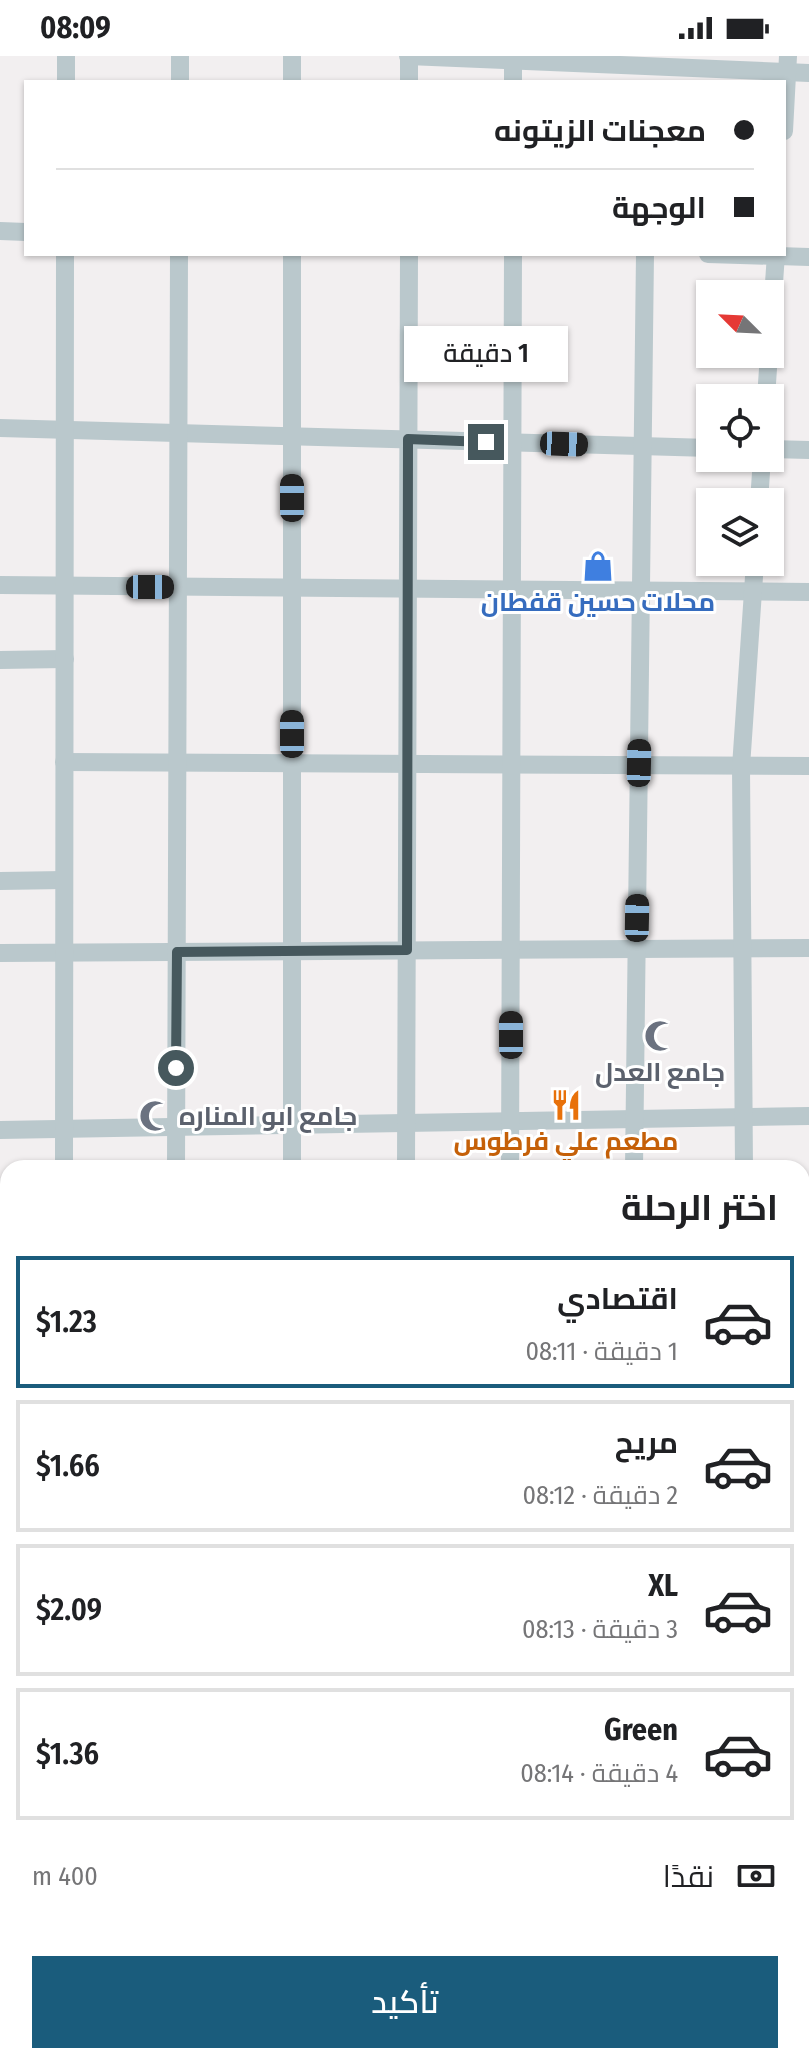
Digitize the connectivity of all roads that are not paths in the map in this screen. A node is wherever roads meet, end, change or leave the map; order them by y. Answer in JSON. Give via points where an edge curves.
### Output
{"nodes":[{"id":1,"x":66,"y":56,"type":"edge"},
{"id":2,"x":180,"y":56,"type":"edge"},
{"id":3,"x":292,"y":56,"type":"edge"},
{"id":4,"x":408,"y":56,"type":"edge"},
{"id":5,"x":513,"y":58,"type":"edge"},
{"id":6,"x":788,"y":64,"type":"edge"},
{"id":7,"x":647,"y":68,"type":"edge"},
{"id":8,"x":809,"y":73,"type":"edge"},
{"id":9,"x":66,"y":80,"type":"edge"},
{"id":10,"x":180,"y":80,"type":"edge"},
{"id":11,"x":292,"y":80,"type":"edge"},
{"id":12,"x":409,"y":80,"type":"edge"},
{"id":13,"x":513,"y":80,"type":"edge"},
{"id":14,"x":786,"y":98,"type":"edge"},
{"id":15,"x":0,"y":231,"type":"edge"},
{"id":16,"x":24,"y":232,"type":"edge"},
{"id":17,"x":65,"y":256,"type":"edge"},
{"id":18,"x":179,"y":256,"type":"edge"},
{"id":19,"x":292,"y":256,"type":"edge"},
{"id":20,"x":409,"y":256,"type":"edge"},
{"id":21,"x":513,"y":256,"type":"edge"},
{"id":22,"x":645,"y":256,"type":"edge"},
{"id":23,"x":776,"y":256,"type":"edge"},
{"id":24,"x":786,"y":256,"type":"edge"},
{"id":25,"x":809,"y":257,"type":"edge"},
{"id":26,"x":774,"y":280,"type":"edge"},
{"id":27,"x":0,"y":428,"type":"edge"},
{"id":28,"x":65,"y":430,"type":"junction"},
{"id":29,"x":178,"y":433,"type":"junction"},
{"id":30,"x":292,"y":437,"type":"junction"},
{"id":31,"x":408,"y":439,"type":"junction"},
{"id":32,"x":512,"y":443,"type":"junction"},
{"id":33,"x":643,"y":446,"type":"junction"},
{"id":34,"x":696,"y":448,"type":"edge"},
{"id":35,"x":784,"y":449,"type":"edge"},
{"id":36,"x":809,"y":450,"type":"edge"},
{"id":37,"x":754,"y":576,"type":"edge"},
{"id":38,"x":0,"y":585,"type":"edge"},
{"id":39,"x":65,"y":586,"type":"junction"},
{"id":40,"x":178,"y":587,"type":"junction"},
{"id":41,"x":292,"y":588,"type":"junction"},
{"id":42,"x":408,"y":589,"type":"junction"},
{"id":43,"x":512,"y":590,"type":"junction"},
{"id":44,"x":641,"y":591,"type":"junction"},
{"id":45,"x":753,"y":592,"type":"junction"},
{"id":46,"x":809,"y":592,"type":"edge"},
{"id":47,"x":65,"y":659,"type":"junction"},
{"id":48,"x":0,"y":660,"type":"edge"},
{"id":49,"x":64,"y":762,"type":"junction"},
{"id":50,"x":178,"y":762,"type":"junction"},
{"id":51,"x":292,"y":763,"type":"junction"},
{"id":52,"x":407,"y":763,"type":"junction"},
{"id":53,"x":512,"y":763,"type":"junction"},
{"id":54,"x":639,"y":763,"type":"junction"},
{"id":55,"x":809,"y":766,"type":"edge"},
{"id":56,"x":741,"y":767,"type":"junction"},
{"id":57,"x":64,"y":880,"type":"junction"},
{"id":58,"x":0,"y":881,"type":"edge"},
{"id":59,"x":743,"y":948,"type":"junction"},
{"id":60,"x":809,"y":948,"type":"edge"},
{"id":61,"x":636,"y":949,"type":"junction"},
{"id":62,"x":407,"y":950,"type":"junction"},
{"id":63,"x":511,"y":950,"type":"junction"},
{"id":64,"x":292,"y":951,"type":"junction"},
{"id":65,"x":177,"y":952,"type":"junction"},
{"id":66,"x":0,"y":953,"type":"edge"},
{"id":67,"x":64,"y":953,"type":"junction"},
{"id":68,"x":809,"y":1116,"type":"edge"},
{"id":69,"x":744,"y":1117,"type":"junction"},
{"id":70,"x":634,"y":1119,"type":"junction"},
{"id":71,"x":511,"y":1121,"type":"junction"},
{"id":72,"x":406,"y":1123,"type":"junction"},
{"id":73,"x":292,"y":1124,"type":"junction"},
{"id":74,"x":176,"y":1127,"type":"junction"},
{"id":75,"x":64,"y":1129,"type":"junction"},
{"id":76,"x":0,"y":1130,"type":"edge"},
{"id":77,"x":64,"y":1160,"type":"edge"},
{"id":78,"x":176,"y":1160,"type":"edge"},
{"id":79,"x":292,"y":1160,"type":"edge"},
{"id":80,"x":406,"y":1160,"type":"edge"},
{"id":81,"x":510,"y":1160,"type":"edge"},
{"id":82,"x":634,"y":1160,"type":"edge"},
{"id":83,"x":744,"y":1160,"type":"edge"}],
"edges":[{"from":1,"to":9,"type":"street"},
{"from":2,"to":10,"type":"street"},
{"from":3,"to":11,"type":"street"},
{"from":4,"to":5,"type":"street"},
{"from":4,"to":12,"type":"street"},
{"from":5,"to":7,"type":"street"},
{"from":5,"to":13,"type":"street"},
{"from":6,"to":7,"type":"street"},
{"from":6,"to":8,"type":"street"},
{"from":6,"to":14,"type":"street"},
{"from":15,"to":16,"type":"street"},
{"from":17,"to":28,"type":"street"},
{"from":18,"to":29,"type":"street"},
{"from":19,"to":30,"type":"street"},
{"from":20,"to":31,"type":"street"},
{"from":21,"to":32,"type":"street"},
{"from":22,"to":33,"type":"street"},
{"from":23,"to":26,"type":"street"},
{"from":24,"to":25,"type":"street"},
{"from":27,"to":28,"type":"street"},
{"from":28,"to":29,"type":"street"},
{"from":28,"to":39,"type":"street"},
{"from":29,"to":30,"type":"street"},
{"from":29,"to":40,"type":"street"},
{"from":30,"to":31,"type":"street"},
{"from":30,"to":41,"type":"street"},
{"from":31,"to":32,"type":"street"},
{"from":31,"to":42,"type":"street"},
{"from":32,"to":33,"type":"street"},
{"from":32,"to":43,"type":"street"},
{"from":33,"to":34,"type":"street"},
{"from":33,"to":44,"type":"street"},
{"from":35,"to":36,"type":"street"},
{"from":37,"to":45,"type":"street"},
{"from":38,"to":39,"type":"street"},
{"from":39,"to":40,"type":"street"},
{"from":39,"to":47,"type":"street"},
{"from":40,"to":41,"type":"street"},
{"from":40,"to":50,"type":"street"},
{"from":41,"to":42,"type":"street"},
{"from":41,"to":51,"type":"street"},
{"from":42,"to":43,"type":"street"},
{"from":42,"to":52,"type":"street"},
{"from":43,"to":44,"type":"street"},
{"from":43,"to":53,"type":"street"},
{"from":44,"to":45,"type":"street"},
{"from":44,"to":54,"type":"street"},
{"from":45,"to":46,"type":"street"},
{"from":45,"to":56,"type":"street"},
{"from":47,"to":48,"type":"street"},
{"from":47,"to":49,"type":"street"},
{"from":49,"to":50,"type":"street"},
{"from":49,"to":57,"type":"street"},
{"from":50,"to":51,"type":"street"},
{"from":50,"to":65,"type":"street"},
{"from":51,"to":52,"type":"street"},
{"from":51,"to":64,"type":"street"},
{"from":52,"to":53,"type":"street"},
{"from":52,"to":62,"type":"street"},
{"from":53,"to":54,"type":"street"},
{"from":53,"to":63,"type":"street"},
{"from":54,"to":56,"type":"street"},
{"from":54,"to":61,"type":"street"},
{"from":55,"to":56,"type":"street"},
{"from":56,"to":59,"type":"street"},
{"from":57,"to":58,"type":"street"},
{"from":57,"to":67,"type":"street"},
{"from":59,"to":60,"type":"street"},
{"from":59,"to":61,"type":"street"},
{"from":59,"to":69,"type":"street"},
{"from":61,"to":63,"type":"street"},
{"from":61,"to":70,"type":"street"},
{"from":62,"to":63,"type":"street"},
{"from":62,"to":64,"type":"street"},
{"from":62,"to":72,"type":"street"},
{"from":63,"to":71,"type":"street"},
{"from":64,"to":65,"type":"street"},
{"from":64,"to":73,"type":"street"},
{"from":65,"to":67,"type":"street"},
{"from":65,"to":74,"type":"street"},
{"from":66,"to":67,"type":"street"},
{"from":67,"to":75,"type":"street"},
{"from":68,"to":69,"type":"street"},
{"from":69,"to":70,"type":"street"},
{"from":69,"to":83,"type":"street"},
{"from":70,"to":71,"type":"street"},
{"from":70,"to":82,"type":"street"},
{"from":71,"to":72,"type":"street"},
{"from":71,"to":81,"type":"street"},
{"from":72,"to":73,"type":"street"},
{"from":72,"to":80,"type":"street"},
{"from":73,"to":74,"type":"street"},
{"from":73,"to":79,"type":"street"},
{"from":74,"to":75,"type":"street"},
{"from":74,"to":78,"type":"street"},
{"from":75,"to":76,"type":"street"},
{"from":75,"to":77,"type":"street"}]}
